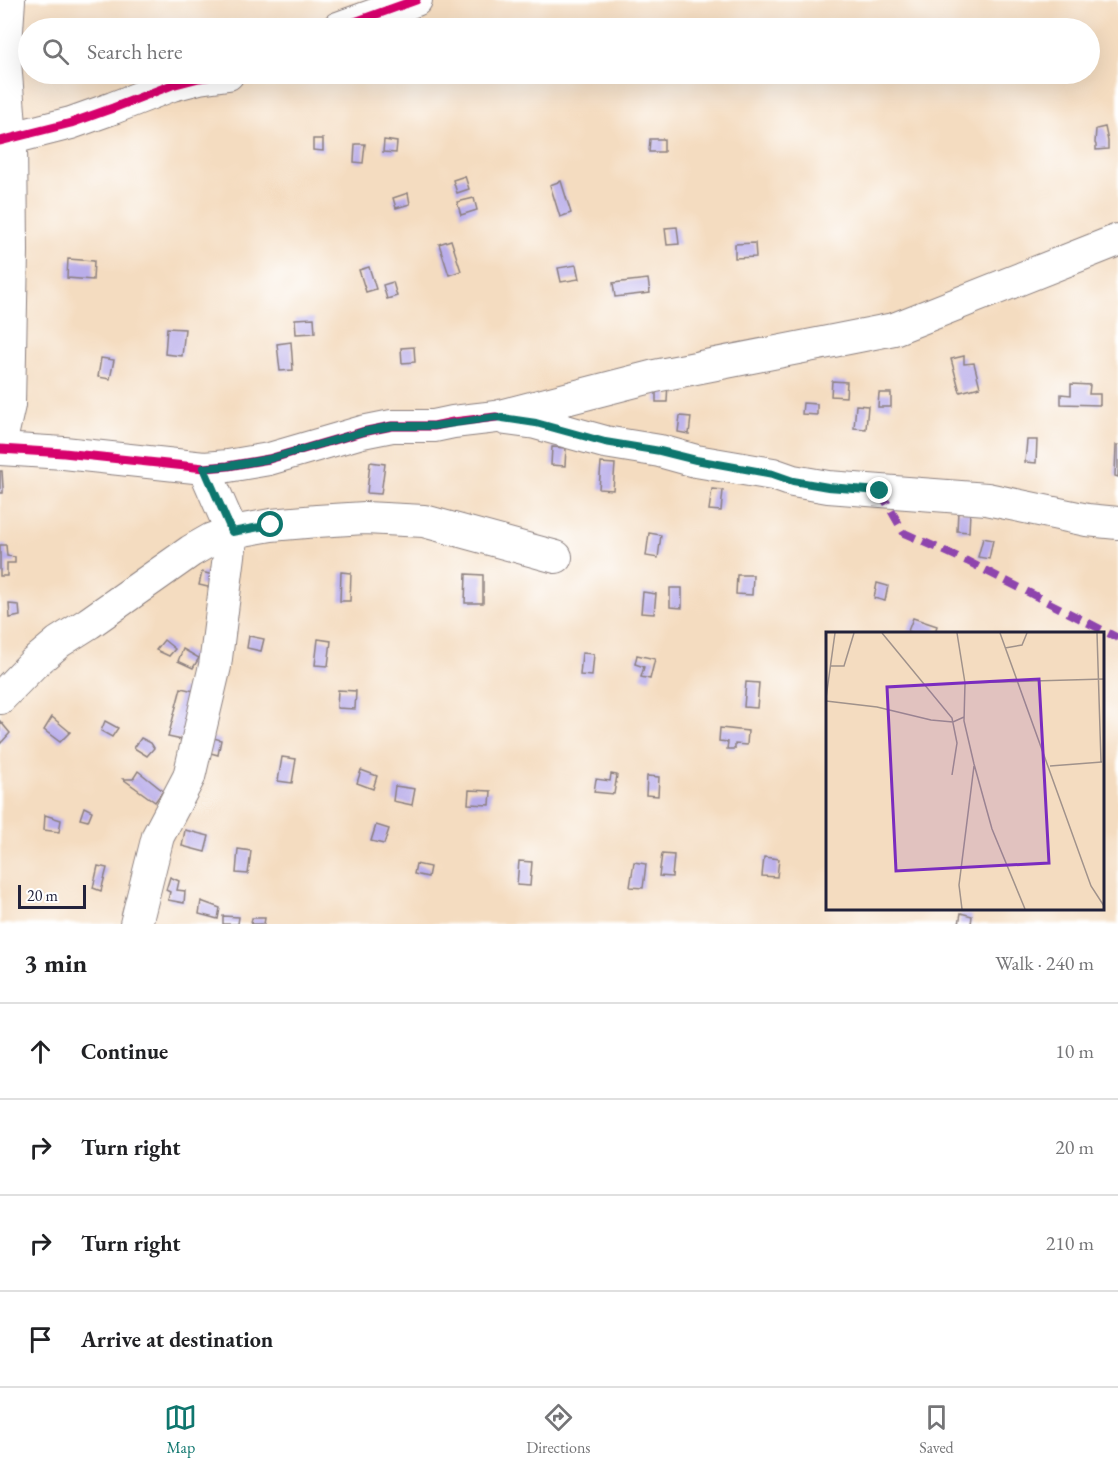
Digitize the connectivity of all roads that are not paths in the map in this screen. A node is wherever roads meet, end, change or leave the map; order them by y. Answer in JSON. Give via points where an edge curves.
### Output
{"nodes":[{"id":1,"x":9,"y":0,"type":"edge"},
{"id":2,"x":416,"y":0,"type":"edge"},
{"id":3,"x":366,"y":18,"type":"edge"},
{"id":4,"x":176,"y":84,"type":"edge"},
{"id":5,"x":6,"y":140,"type":"edge"},
{"id":6,"x":1118,"y":240,"type":"edge"},
{"id":7,"x":496,"y":417,"type":"junction"},
{"id":8,"x":0,"y":447,"type":"edge"},
{"id":9,"x":204,"y":468,"type":"junction"},
{"id":10,"x":1118,"y":523,"type":"edge"},
{"id":11,"x":232,"y":532,"type":"junction"},
{"id":12,"x":556,"y":556,"type":"dead end"},
{"id":13,"x":0,"y":698,"type":"edge"},
{"id":14,"x":136,"y":924,"type":"edge"}],
"edges":[{"from":1,"to":5,"type":"street"},
{"from":2,"to":3,"type":"street"},
{"from":4,"to":5,"type":"street","via":[[71,123]]},
{"from":5,"to":8,"type":"street","via":[[12,251],[9,405]]},
{"from":6,"to":7,"type":"street","via":[[894,329],[655,376]]},
{"from":7,"to":9,"type":"street","via":[[434,426],[392,426],[269,459]]},
{"from":7,"to":10,"type":"street","via":[[828,487],[987,499]]},
{"from":8,"to":9,"type":"street"},
{"from":9,"to":11,"type":"street"},
{"from":11,"to":12,"type":"street","via":[[364,518],[424,521]]},
{"from":11,"to":13,"type":"street","via":[[191,551],[59,642]]},
{"from":11,"to":14,"type":"street","via":[[215,666],[189,777],[158,837]]}]}
